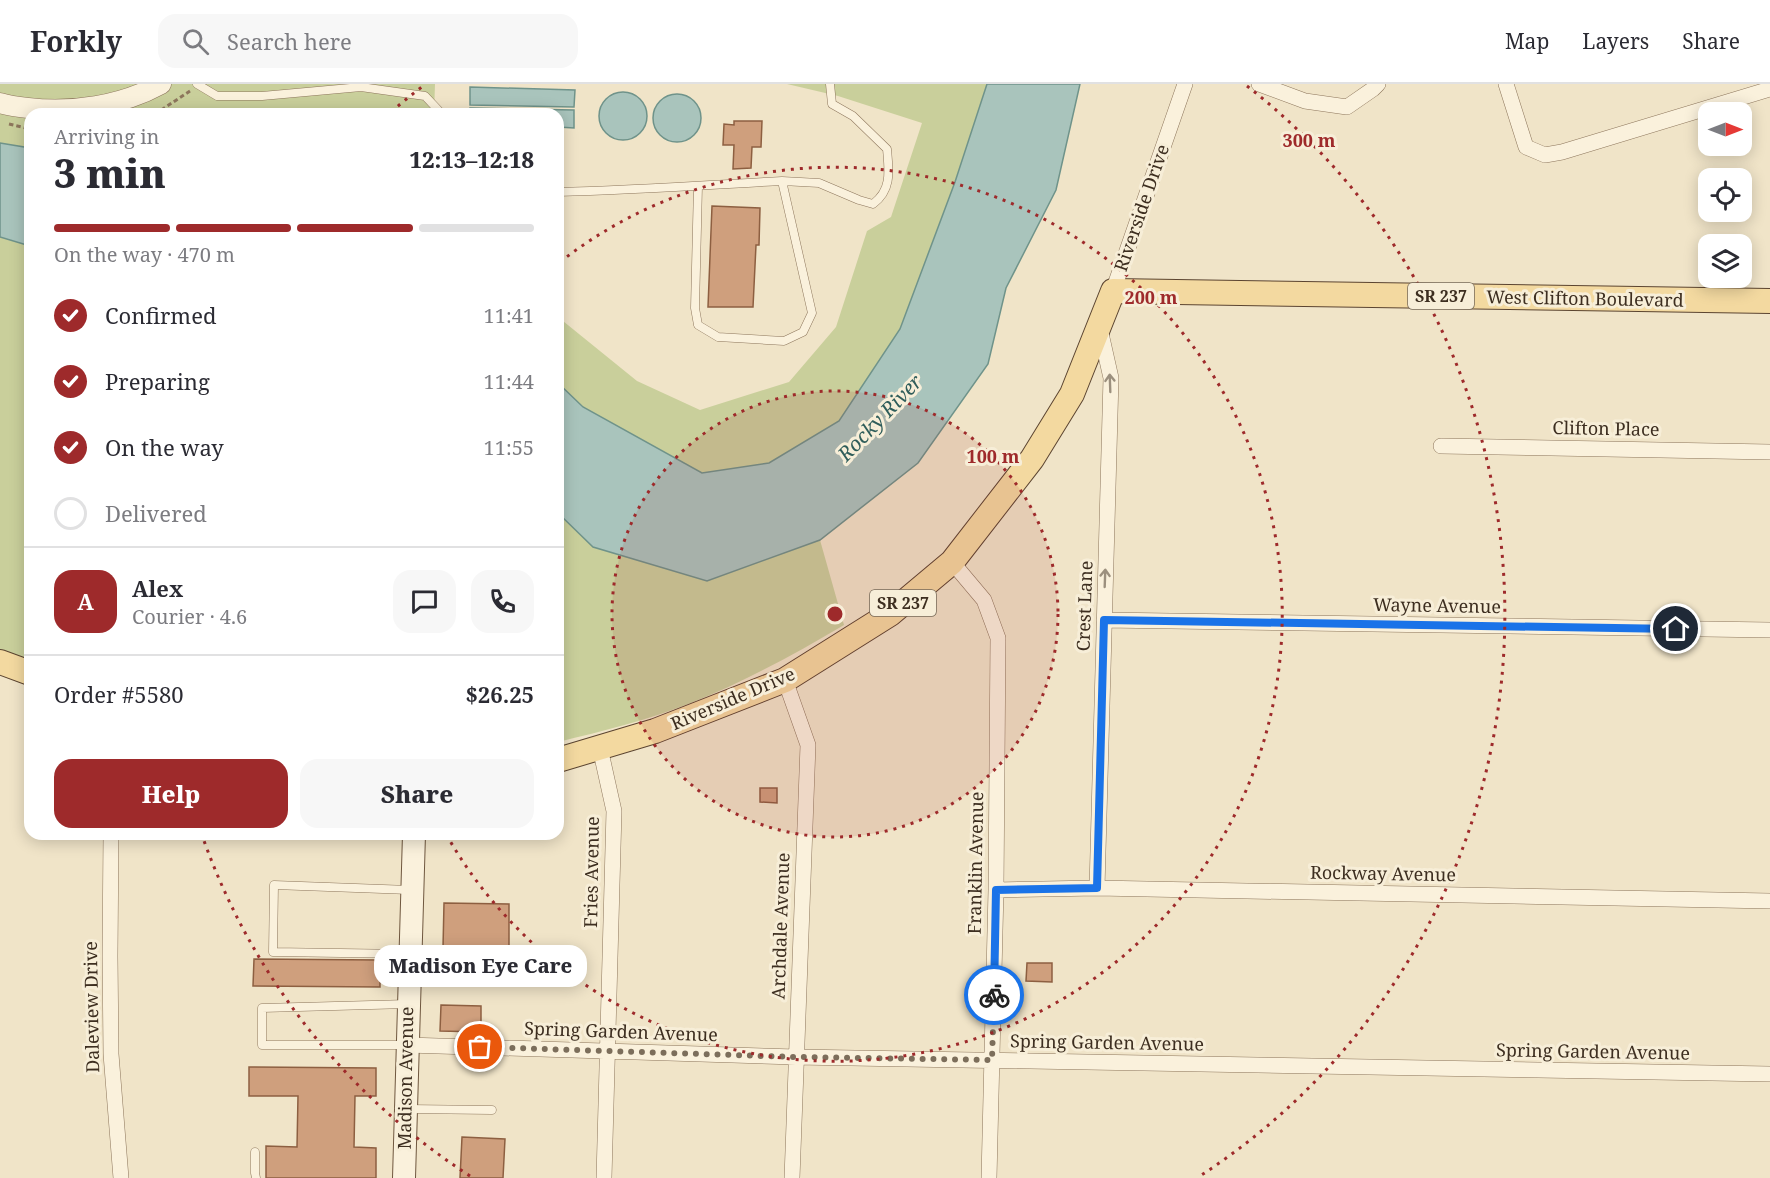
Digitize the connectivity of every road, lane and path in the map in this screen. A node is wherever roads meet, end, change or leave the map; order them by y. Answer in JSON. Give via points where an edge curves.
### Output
{"nodes":[{"id":1,"x":160,"y":84,"type":"edge"},
{"id":2,"x":197,"y":84,"type":"edge"},
{"id":3,"x":830,"y":84,"type":"edge"},
{"id":4,"x":1185,"y":84,"type":"edge"},
{"id":5,"x":1259,"y":84,"type":"edge"},
{"id":6,"x":1378,"y":84,"type":"edge"},
{"id":7,"x":1506,"y":84,"type":"edge"},
{"id":8,"x":1770,"y":89,"type":"edge"},
{"id":9,"x":28,"y":108,"type":"edge"},
{"id":10,"x":80,"y":108,"type":"edge"},
{"id":11,"x":164,"y":108,"type":"edge"},
{"id":12,"x":436,"y":108,"type":"edge"},
{"id":13,"x":1,"y":112,"type":"edge"},
{"id":14,"x":24,"y":125,"type":"edge"},
{"id":15,"x":783,"y":181,"type":"junction"},
{"id":16,"x":698,"y":186,"type":"junction"},
{"id":17,"x":564,"y":192,"type":"edge"},
{"id":18,"x":1113,"y":291,"type":"junction"},
{"id":19,"x":1770,"y":302,"type":"edge"},
{"id":20,"x":1100,"y":327,"type":"junction"},
{"id":21,"x":1441,"y":446,"type":"dead end"},
{"id":22,"x":1770,"y":452,"type":"edge"},
{"id":23,"x":952,"y":562,"type":"junction"},
{"id":24,"x":1104,"y":620,"type":"junction"},
{"id":25,"x":1770,"y":630,"type":"edge"},
{"id":26,"x":0,"y":662,"type":"edge"},
{"id":27,"x":24,"y":671,"type":"edge"},
{"id":28,"x":785,"y":680,"type":"junction"},
{"id":29,"x":600,"y":748,"type":"junction"},
{"id":30,"x":564,"y":758,"type":"edge"},
{"id":31,"x":111,"y":840,"type":"edge"},
{"id":32,"x":414,"y":840,"type":"edge"},
{"id":33,"x":1097,"y":888,"type":"junction"},
{"id":34,"x":412,"y":890,"type":"junction"},
{"id":35,"x":996,"y":890,"type":"junction"},
{"id":36,"x":1770,"y":901,"type":"edge"},
{"id":37,"x":410,"y":954,"type":"junction"},
{"id":38,"x":408,"y":1004,"type":"junction"},
{"id":39,"x":407,"y":1044,"type":"junction"},
{"id":40,"x":607,"y":1052,"type":"junction"},
{"id":41,"x":796,"y":1057,"type":"junction"},
{"id":42,"x":992,"y":1060,"type":"junction"},
{"id":43,"x":1770,"y":1074,"type":"edge"},
{"id":44,"x":406,"y":1109,"type":"junction"},
{"id":45,"x":492,"y":1110,"type":"dead end"},
{"id":46,"x":255,"y":1152,"type":"dead end"},
{"id":47,"x":121,"y":1178,"type":"edge"},
{"id":48,"x":256,"y":1178,"type":"edge"},
{"id":49,"x":404,"y":1178,"type":"edge"},
{"id":50,"x":604,"y":1178,"type":"edge"},
{"id":51,"x":792,"y":1178,"type":"edge"},
{"id":52,"x":989,"y":1178,"type":"edge"}],
"edges":[{"from":1,"to":10,"type":"street","via":[[122,100]]},
{"from":2,"to":11,"type":"path"},
{"from":2,"to":12,"type":"lane","via":[[217,96],[371,88],[425,96]]},
{"from":3,"to":15,"type":"lane","via":[[832,104],[853,116],[887,150],[890,178],[881,198],[873,204],[819,183]]},
{"from":4,"to":18,"type":"street","name":"Riverside Drive"},
{"from":5,"to":6,"type":"street","via":[[1305,101],[1347,107]]},
{"from":7,"to":8,"type":"street","via":[[1527,147],[1545,155]]},
{"from":9,"to":13,"type":"street","via":[[7,105]]},
{"from":13,"to":14,"type":"path"},
{"from":15,"to":16,"type":"lane"},
{"from":15,"to":16,"type":"lane","via":[[812,313],[803,332],[784,341],[718,337],[698,325]]},
{"from":16,"to":17,"type":"lane"},
{"from":18,"to":19,"type":"main road","name":"West Clifton Boulevard","number":"SR 237"},
{"from":18,"to":20,"type":"main road","name":"Riverside Drive","number":"SR 237"},
{"from":20,"to":23,"type":"main road","name":"Riverside Drive","number":"SR 237","via":[[1072,394],[1038,450]]},
{"from":24,"to":20,"type":"street","name":"Crest Lane","one_way":true,"via":[[1111,378]]},
{"from":21,"to":22,"type":"street","name":"Clifton Place"},
{"from":23,"to":28,"type":"main road","name":"Riverside Drive","number":"SR 237","via":[[890,614]]},
{"from":23,"to":35,"type":"street","name":"Franklin Avenue","via":[[984,600],[998,639]]},
{"from":24,"to":25,"type":"street","name":"Wayne Avenue"},
{"from":24,"to":33,"type":"street","name":"Crest Lane"},
{"from":26,"to":27,"type":"main road"},
{"from":28,"to":29,"type":"main road","name":"Riverside Drive","number":"SR 237","via":[[655,731]]},
{"from":28,"to":41,"type":"street","name":"Archdale Avenue","via":[[808,745]]},
{"from":29,"to":30,"type":"main road","name":"Riverside Drive","number":"SR 237"},
{"from":29,"to":40,"type":"street","name":"Fries Avenue","via":[[614,811]]},
{"from":31,"to":47,"type":"street","name":"Daleview Drive","via":[[111,1054]]},
{"from":32,"to":34,"type":"main road","name":"Madison Avenue"},
{"from":33,"to":35,"type":"street","name":"Rockway Avenue"},
{"from":33,"to":36,"type":"street","name":"Rockway Avenue"},
{"from":34,"to":37,"type":"main road","name":"Madison Avenue"},
{"from":34,"to":37,"type":"lane","via":[[274,885],[273,952]]},
{"from":35,"to":42,"type":"street","name":"Franklin Avenue"},
{"from":37,"to":38,"type":"main road","name":"Madison Avenue"},
{"from":38,"to":39,"type":"main road","name":"Madison Avenue"},
{"from":38,"to":39,"type":"lane","via":[[262,1008],[262,1046]]},
{"from":39,"to":40,"type":"street","name":"Spring Garden Avenue"},
{"from":39,"to":44,"type":"main road","name":"Madison Avenue"},
{"from":40,"to":41,"type":"street","name":"Spring Garden Avenue"},
{"from":40,"to":50,"type":"street","name":"Fries Avenue"},
{"from":41,"to":42,"type":"street","name":"Spring Garden Avenue"},
{"from":41,"to":51,"type":"street","name":"Archdale Avenue"},
{"from":42,"to":43,"type":"street","name":"Spring Garden Avenue"},
{"from":42,"to":52,"type":"street","name":"Franklin Avenue"},
{"from":44,"to":45,"type":"lane"},
{"from":44,"to":49,"type":"main road","name":"Madison Avenue"},
{"from":46,"to":48,"type":"lane"}]}
